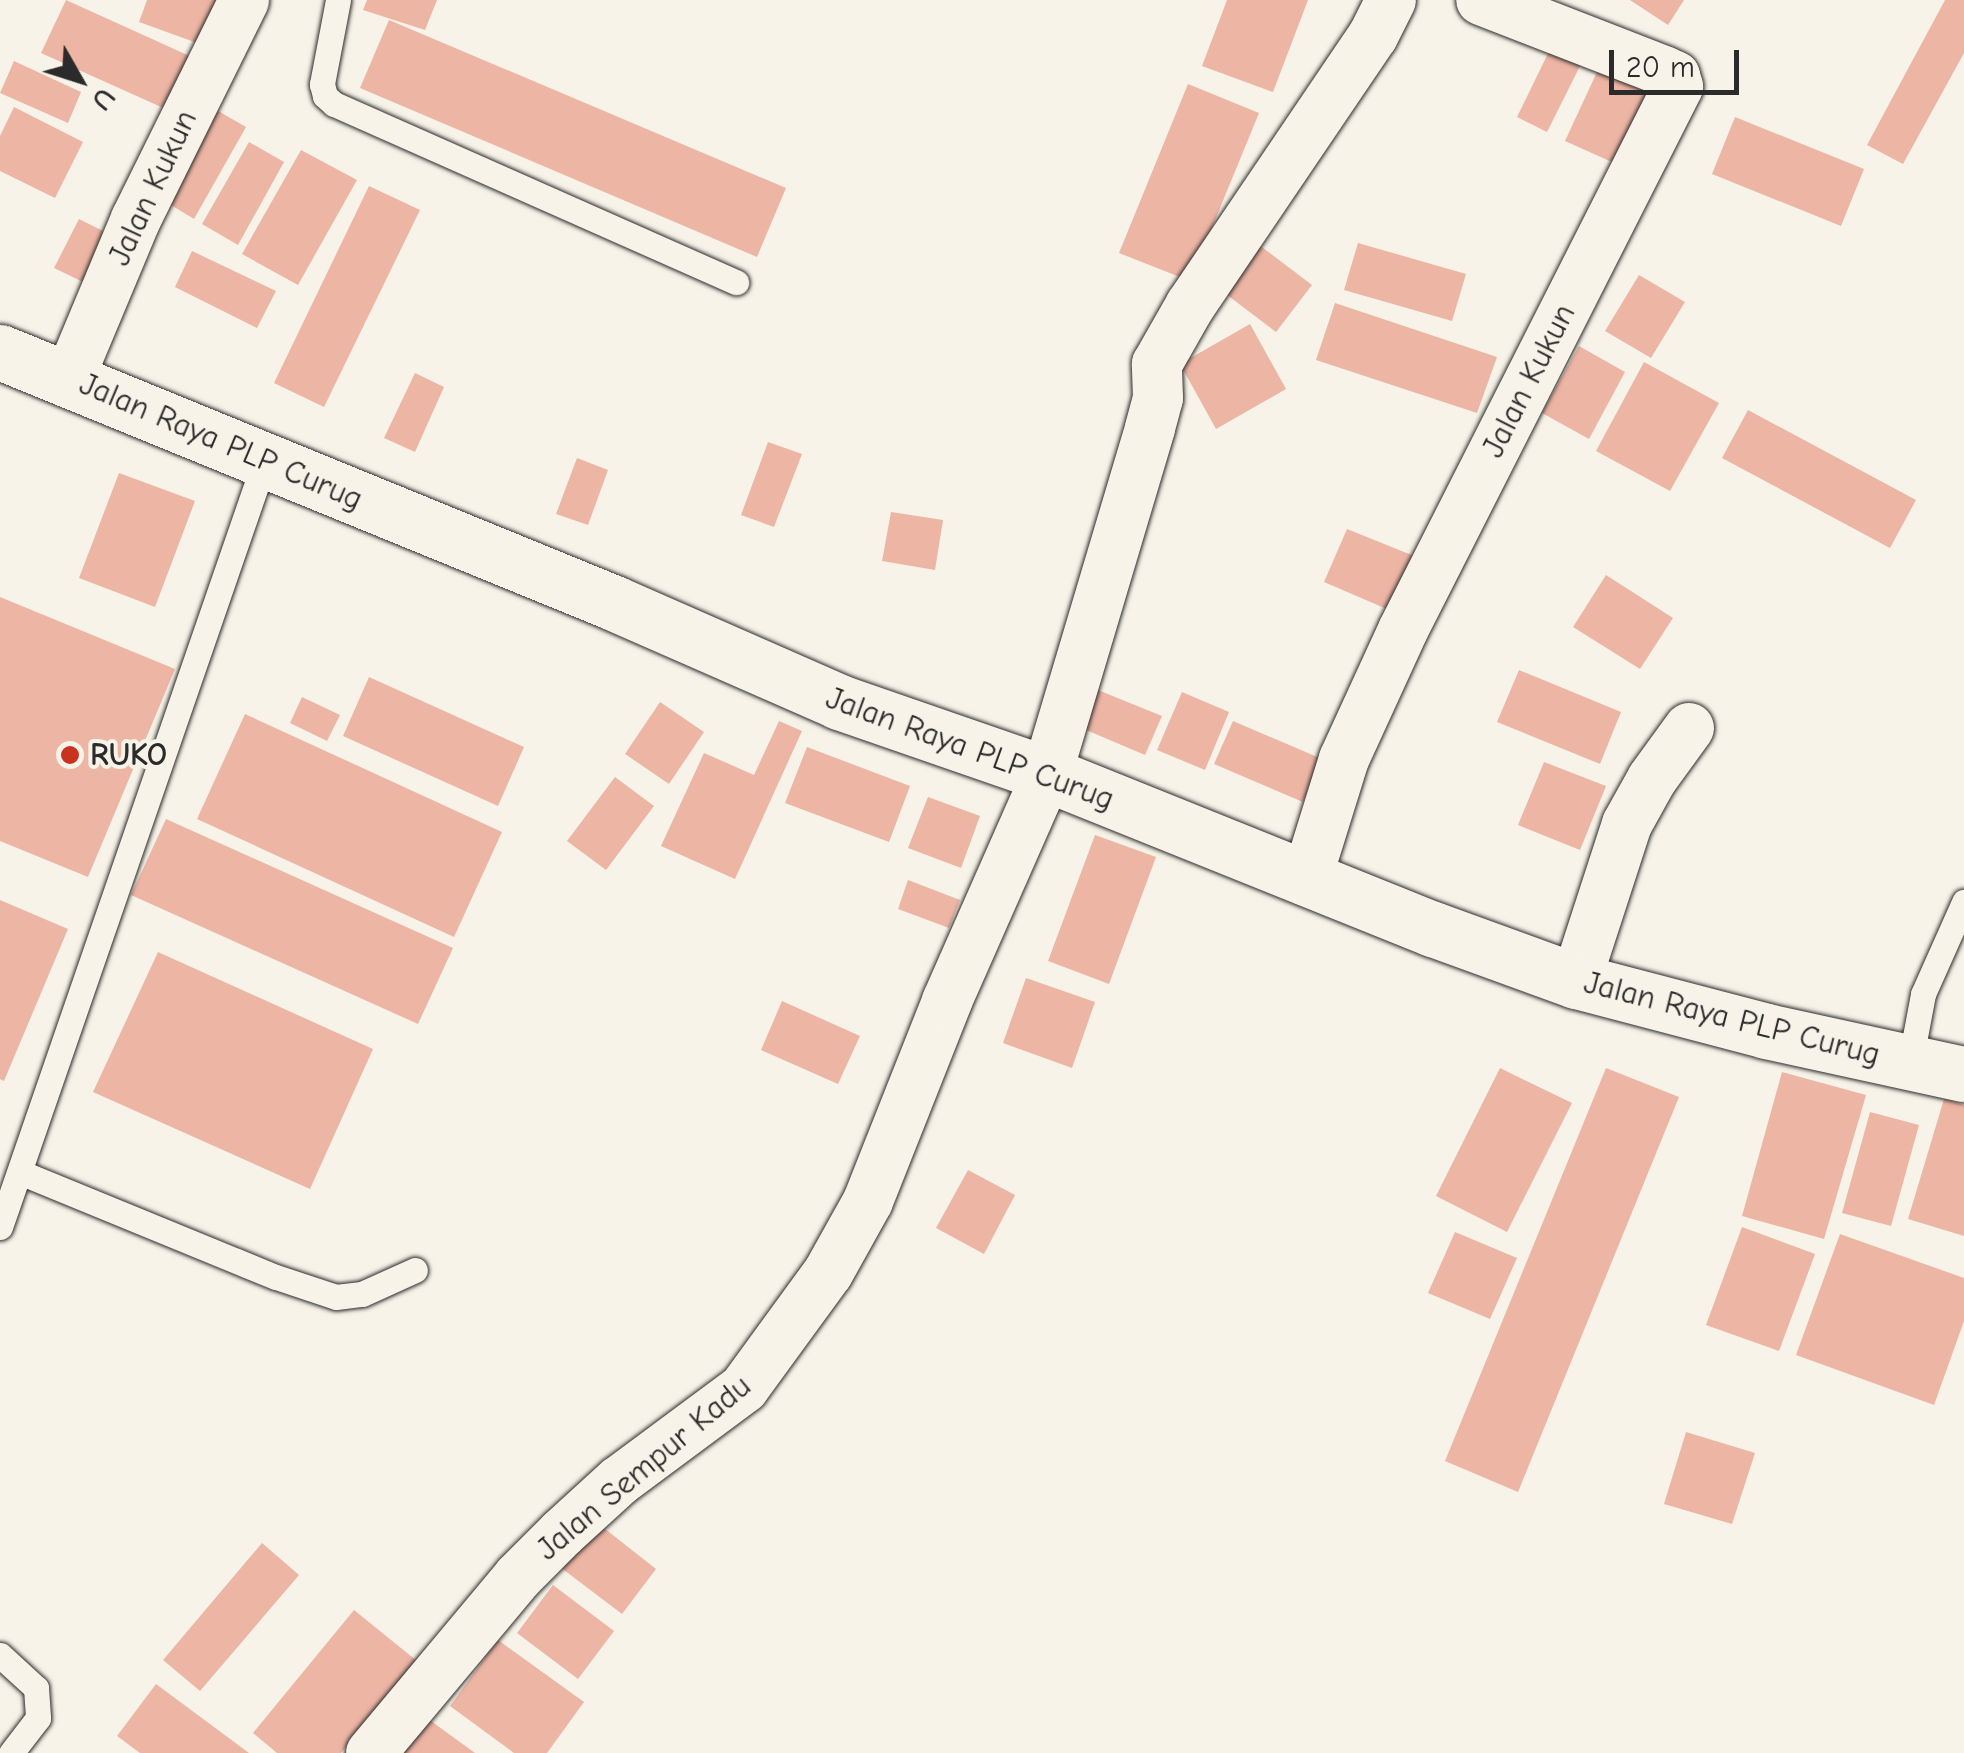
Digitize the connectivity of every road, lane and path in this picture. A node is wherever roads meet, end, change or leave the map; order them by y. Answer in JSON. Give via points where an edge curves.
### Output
{"nodes":[{"id":1,"x":244,"y":0,"type":"edge"},
{"id":2,"x":338,"y":0,"type":"edge"},
{"id":3,"x":1392,"y":0,"type":"edge"},
{"id":4,"x":1480,"y":0,"type":"edge"},
{"id":5,"x":736,"y":282,"type":"dead end"},
{"id":6,"x":0,"y":352,"type":"edge"},
{"id":7,"x":69,"y":379,"type":"junction"},
{"id":8,"x":265,"y":460,"type":"junction"},
{"id":9,"x":1689,"y":728,"type":"dead end"},
{"id":10,"x":1047,"y":774,"type":"junction"},
{"id":11,"x":1306,"y":881,"type":"junction"},
{"id":12,"x":1964,"y":902,"type":"edge"},
{"id":13,"x":1576,"y":981,"type":"junction"},
{"id":14,"x":1910,"y":1063,"type":"junction"},
{"id":15,"x":1964,"y":1074,"type":"edge"},
{"id":16,"x":22,"y":1173,"type":"junction"},
{"id":17,"x":0,"y":1227,"type":"edge"},
{"id":18,"x":415,"y":1270,"type":"dead end"},
{"id":19,"x":0,"y":1655,"type":"edge"},
{"id":20,"x":12,"y":1753,"type":"edge"},
{"id":21,"x":371,"y":1753,"type":"edge"}],
"edges":[{"from":1,"to":7,"type":"street","name":"Jalan Kukun","via":[[136,219]]},
{"from":2,"to":5,"type":"lane","via":[[322,84],[334,104]]},
{"from":3,"to":10,"type":"street","name":"Jalan Sempur Kadu","via":[[1157,364],[1158,398],[1148,438]]},
{"from":4,"to":11,"type":"street","name":"Jalan Kukun","via":[[1664,71],[1678,87],[1403,630],[1344,759]]},
{"from":6,"to":7,"type":"main road","name":"Jalan Raya PLP Curug"},
{"from":7,"to":8,"type":"main road","name":"Jalan Raya PLP Curug"},
{"from":8,"to":10,"type":"main road","name":"Jalan Raya PLP Curug","via":[[839,702]]},
{"from":8,"to":16,"type":"lane"},
{"from":9,"to":13,"type":"street","via":[[1627,824]]},
{"from":10,"to":11,"type":"main road","name":"Jalan Raya PLP Curug"},
{"from":10,"to":21,"type":"street","name":"Jalan Sempur Kadu","via":[[868,1202],[791,1329],[744,1388],[620,1481],[518,1577]]},
{"from":11,"to":13,"type":"main road","name":"Jalan Raya PLP Curug"},
{"from":12,"to":14,"type":"lane","via":[[1923,994]]},
{"from":13,"to":14,"type":"main road","name":"Jalan Raya PLP Curug"},
{"from":14,"to":15,"type":"main road","name":"Jalan Raya PLP Curug"},
{"from":16,"to":17,"type":"lane"},
{"from":16,"to":18,"type":"lane","via":[[336,1296],[362,1294]]},
{"from":19,"to":20,"type":"lane","via":[[36,1688],[38,1718]]}]}
